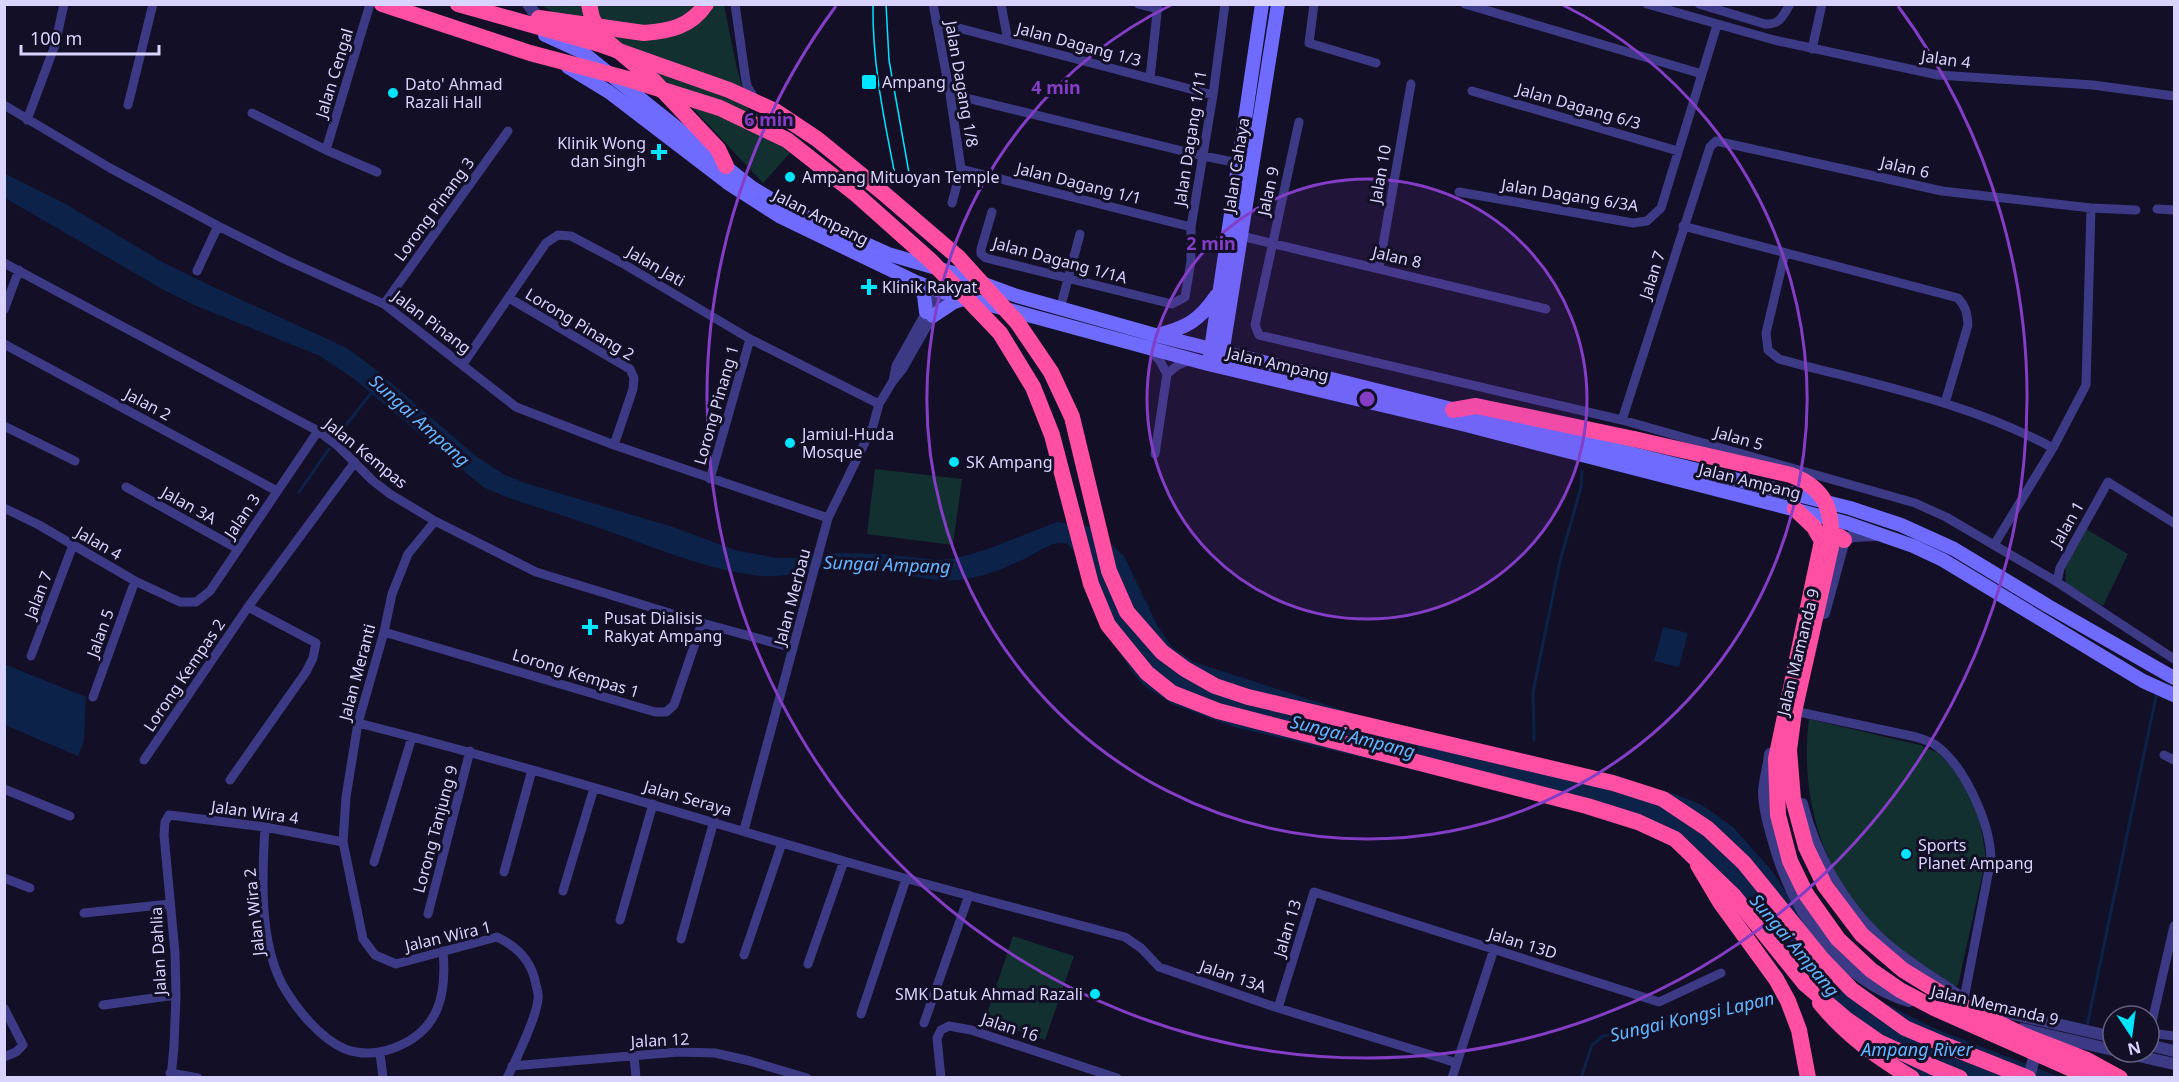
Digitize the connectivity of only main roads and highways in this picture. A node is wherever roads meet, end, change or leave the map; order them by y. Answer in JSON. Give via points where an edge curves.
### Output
{"nodes":[{"id":1,"x":382,"y":4,"type":"edge"},
{"id":2,"x":401,"y":4,"type":"edge"},
{"id":3,"x":452,"y":4,"type":"edge"},
{"id":4,"x":589,"y":4,"type":"edge"},
{"id":5,"x":706,"y":4,"type":"edge"},
{"id":6,"x":1262,"y":4,"type":"edge"},
{"id":7,"x":1278,"y":4,"type":"edge"},
{"id":8,"x":466,"y":7,"type":"edge"},
{"id":9,"x":726,"y":166,"type":"junction"},
{"id":10,"x":934,"y":269,"type":"junction"},
{"id":11,"x":916,"y":282,"type":"junction"},
{"id":12,"x":943,"y":292,"type":"junction"},
{"id":13,"x":1219,"y":292,"type":"junction"},
{"id":14,"x":1017,"y":296,"type":"junction"},
{"id":15,"x":966,"y":298,"type":"junction"},
{"id":16,"x":1227,"y":325,"type":"junction"},
{"id":17,"x":1151,"y":341,"type":"junction"},
{"id":18,"x":1215,"y":359,"type":"junction"},
{"id":19,"x":1247,"y":360,"type":"junction"},
{"id":20,"x":1460,"y":416,"type":"junction"},
{"id":21,"x":1794,"y":509,"type":"junction"},
{"id":22,"x":1844,"y":540,"type":"road end"},
{"id":23,"x":1822,"y":542,"type":"junction"},
{"id":24,"x":2175,"y":678,"type":"edge"},
{"id":25,"x":2175,"y":696,"type":"edge"},
{"id":26,"x":1694,"y":860,"type":"junction"},
{"id":27,"x":1805,"y":984,"type":"junction"},
{"id":28,"x":2031,"y":1069,"type":"edge"},
{"id":29,"x":1808,"y":1077,"type":"edge"},
{"id":30,"x":1912,"y":1077,"type":"edge"},
{"id":31,"x":1960,"y":1077,"type":"edge"},
{"id":32,"x":2092,"y":1077,"type":"edge"},
{"id":33,"x":2120,"y":1077,"type":"edge"}],
"edges":[{"from":1,"to":26,"type":"highway","bridge":true,"via":[[530,53],[720,108],[787,140],[857,195],[931,261],[1000,333],[1033,387],[1052,435],[1091,584],[1108,625],[1148,673],[1172,693],[1218,711],[1638,822],[1675,839]]},
{"from":2,"to":11,"type":"main road","name":"Jalan Ampang","via":[[540,50],[609,92],[729,183],[781,217]]},
{"from":3,"to":9,"type":"main road","name":"Jalan Ampang","via":[[551,37],[582,52]]},
{"from":4,"to":9,"type":"highway","via":[[602,38],[654,81],[718,149]]},
{"from":5,"to":8,"type":"highway","bridge":true,"via":[[689,23],[644,33]]},
{"from":6,"to":13,"type":"main road","name":"Jalan Cahaya"},
{"from":7,"to":16,"type":"main road","name":"Jalan Cahaya"},
{"from":8,"to":28,"type":"highway","bridge":true,"via":[[609,47],[729,90],[775,111],[836,154],[958,257],[1017,322],[1051,372],[1072,417],[1109,571],[1127,612],[1162,652],[1185,669],[1215,687],[1248,696],[1613,783],[1663,799],[1708,829],[1744,863],[1852,990],[1905,1028]]},
{"from":9,"to":10,"type":"main road","name":"Jalan Ampang","via":[[784,207],[867,246]]},
{"from":10,"to":12,"type":"main road","via":[[943,280]]},
{"from":10,"to":14,"type":"main road","name":"Jalan Ampang"},
{"from":11,"to":12,"type":"main road","name":"Jalan Ampang"},
{"from":11,"to":15,"type":"main road","via":[[930,314]]},
{"from":12,"to":14,"type":"main road","via":[[954,287],[991,297]]},
{"from":12,"to":15,"type":"main road","name":"Jalan Ampang"},
{"from":13,"to":17,"type":"main road","via":[[1199,318]]},
{"from":13,"to":18,"type":"main road","name":"Jalan Cahaya"},
{"from":14,"to":17,"type":"main road","name":"Jalan Ampang"},
{"from":15,"to":17,"type":"main road","name":"Jalan Ampang"},
{"from":16,"to":18,"type":"main road","name":"Jalan Cahaya"},
{"from":16,"to":19,"type":"main road"},
{"from":17,"to":18,"type":"main road","name":"Jalan Ampang"},
{"from":17,"to":18,"type":"main road","name":"Jalan Ampang","via":[[1193,360]]},
{"from":18,"to":19,"type":"main road","name":"Jalan Ampang"},
{"from":18,"to":20,"type":"main road","name":"Jalan Ampang"},
{"from":19,"to":20,"type":"main road","name":"Jalan Ampang"},
{"from":20,"to":21,"type":"main road","name":"Jalan Ampang"},
{"from":20,"to":24,"type":"main road","name":"Jalan Ampang","via":[[1850,508],[1900,525],[1954,549]]},
{"from":20,"to":33,"type":"highway","bridge":true,"via":[[1476,406],[1791,475],[1815,487],[1827,505],[1831,547],[1788,750],[1793,799],[1806,847],[1825,886],[1862,935],[1903,970],[1955,1002]]},
{"from":21,"to":23,"type":"highway","via":[[1814,527]]},
{"from":21,"to":25,"type":"main road","name":"Jalan Ampang","via":[[1847,523],[1943,560],[2143,681]]},
{"from":22,"to":23,"type":"highway","via":[[1836,535]]},
{"from":23,"to":32,"type":"highway","bridge":true,"via":[[1794,705],[1776,759],[1778,815],[1790,861],[1806,894],[1838,939],[1900,990]]},
{"from":26,"to":27,"type":"highway","bridge":true,"via":[[1734,896]]},
{"from":26,"to":29,"type":"highway","via":[[1788,1001],[1799,1030]]},
{"from":27,"to":30,"type":"highway","bridge":true,"via":[[1836,1023],[1878,1057]]},
{"from":27,"to":31,"type":"highway","bridge":true,"via":[[1879,1042]]}]}
